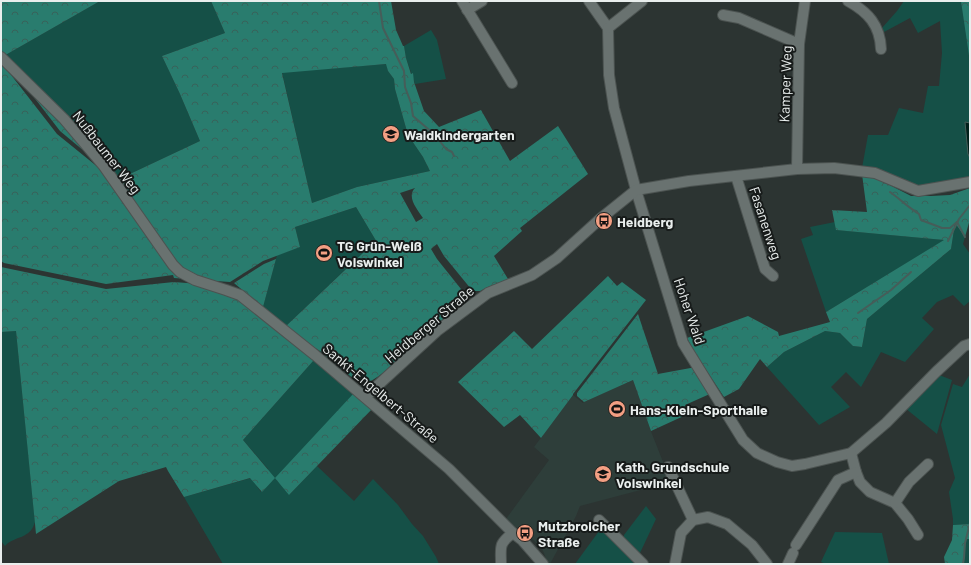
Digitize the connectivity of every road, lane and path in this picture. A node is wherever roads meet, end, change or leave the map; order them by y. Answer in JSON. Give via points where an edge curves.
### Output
{"nodes":[{"id":1,"x":482,"y":1,"type":"edge"},
{"id":2,"x":589,"y":1,"type":"edge"},
{"id":3,"x":642,"y":1,"type":"edge"},
{"id":4,"x":805,"y":1,"type":"edge"},
{"id":5,"x":848,"y":1,"type":"edge"},
{"id":6,"x":465,"y":5,"type":"edge"},
{"id":7,"x":723,"y":15,"type":"dead end"},
{"id":8,"x":608,"y":28,"type":"junction"},
{"id":9,"x":799,"y":44,"type":"junction"},
{"id":10,"x":881,"y":49,"type":"dead end"},
{"id":11,"x":1,"y":57,"type":"edge"},
{"id":12,"x":512,"y":83,"type":"dead end"},
{"id":13,"x":796,"y":169,"type":"junction"},
{"id":14,"x":736,"y":176,"type":"junction"},
{"id":15,"x":970,"y":182,"type":"edge"},
{"id":16,"x":636,"y":190,"type":"junction"},
{"id":17,"x":180,"y":272,"type":"joint"},
{"id":18,"x":773,"y":276,"type":"dead end"},
{"id":19,"x":970,"y":344,"type":"edge"},
{"id":20,"x":365,"y":397,"type":"junction"},
{"id":21,"x":851,"y":453,"type":"junction"},
{"id":22,"x":928,"y":464,"type":"dead end"},
{"id":23,"x":668,"y":467,"type":"dead end"},
{"id":24,"x":856,"y":472,"type":"junction"},
{"id":25,"x":895,"y":503,"type":"junction"},
{"id":26,"x":599,"y":520,"type":"dead end"},
{"id":27,"x":693,"y":520,"type":"junction"},
{"id":28,"x":513,"y":533,"type":"junction"},
{"id":29,"x":918,"y":535,"type":"dead end"},
{"id":30,"x":501,"y":564,"type":"edge"},
{"id":31,"x":543,"y":564,"type":"edge"},
{"id":32,"x":643,"y":564,"type":"edge"},
{"id":33,"x":675,"y":564,"type":"edge"},
{"id":34,"x":767,"y":564,"type":"edge"},
{"id":35,"x":788,"y":564,"type":"edge"}],
"edges":[{"from":1,"to":6,"type":"street"},
{"from":2,"to":8,"type":"street"},
{"from":3,"to":8,"type":"street"},
{"from":4,"to":9,"type":"street","name":"Kamper Weg"},
{"from":5,"to":10,"type":"street","via":[[875,24]]},
{"from":6,"to":12,"type":"street"},
{"from":7,"to":9,"type":"street","via":[[739,18]]},
{"from":8,"to":16,"type":"street","via":[[609,75],[614,107]]},
{"from":9,"to":13,"type":"street","name":"Kamper Weg"},
{"from":11,"to":17,"type":"street","name":"Nußbaumer Weg","via":[[64,119],[98,159]]},
{"from":13,"to":14,"type":"street"},
{"from":13,"to":15,"type":"street","via":[[834,168],[875,173],[918,190]]},
{"from":14,"to":16,"type":"street"},
{"from":14,"to":18,"type":"street","name":"Fasanenweg","via":[[765,269]]},
{"from":16,"to":20,"type":"street","name":"Heidberger Straße","via":[[557,258],[532,275],[488,293],[437,331]]},
{"from":16,"to":21,"type":"street","name":"Hoher Wald","via":[[683,343],[743,440],[757,453],[792,466]]},
{"from":17,"to":20,"type":"street","name":"Sankt-Engelbert-Straße","via":[[195,280],[240,295]]},
{"from":19,"to":21,"type":"street","name":"Hoher Wald","via":[[964,346],[886,423]]},
{"from":20,"to":28,"type":"street","name":"Sankt-Engelbert-Straße","via":[[449,469]]},
{"from":21,"to":24,"type":"street"},
{"from":22,"to":25,"type":"street","via":[[909,482]]},
{"from":23,"to":27,"type":"street"},
{"from":24,"to":25,"type":"street","via":[[860,482],[870,492]]},
{"from":24,"to":35,"type":"street","via":[[838,480],[794,549]]},
{"from":25,"to":29,"type":"street"},
{"from":26,"to":32,"type":"street"},
{"from":27,"to":33,"type":"street","via":[[681,533]]},
{"from":27,"to":34,"type":"street","via":[[708,517],[727,524],[752,545]]},
{"from":28,"to":30,"type":"street","via":[[502,542]]},
{"from":28,"to":31,"type":"street","name":"Sankt-Engelbert-Straße"}]}
